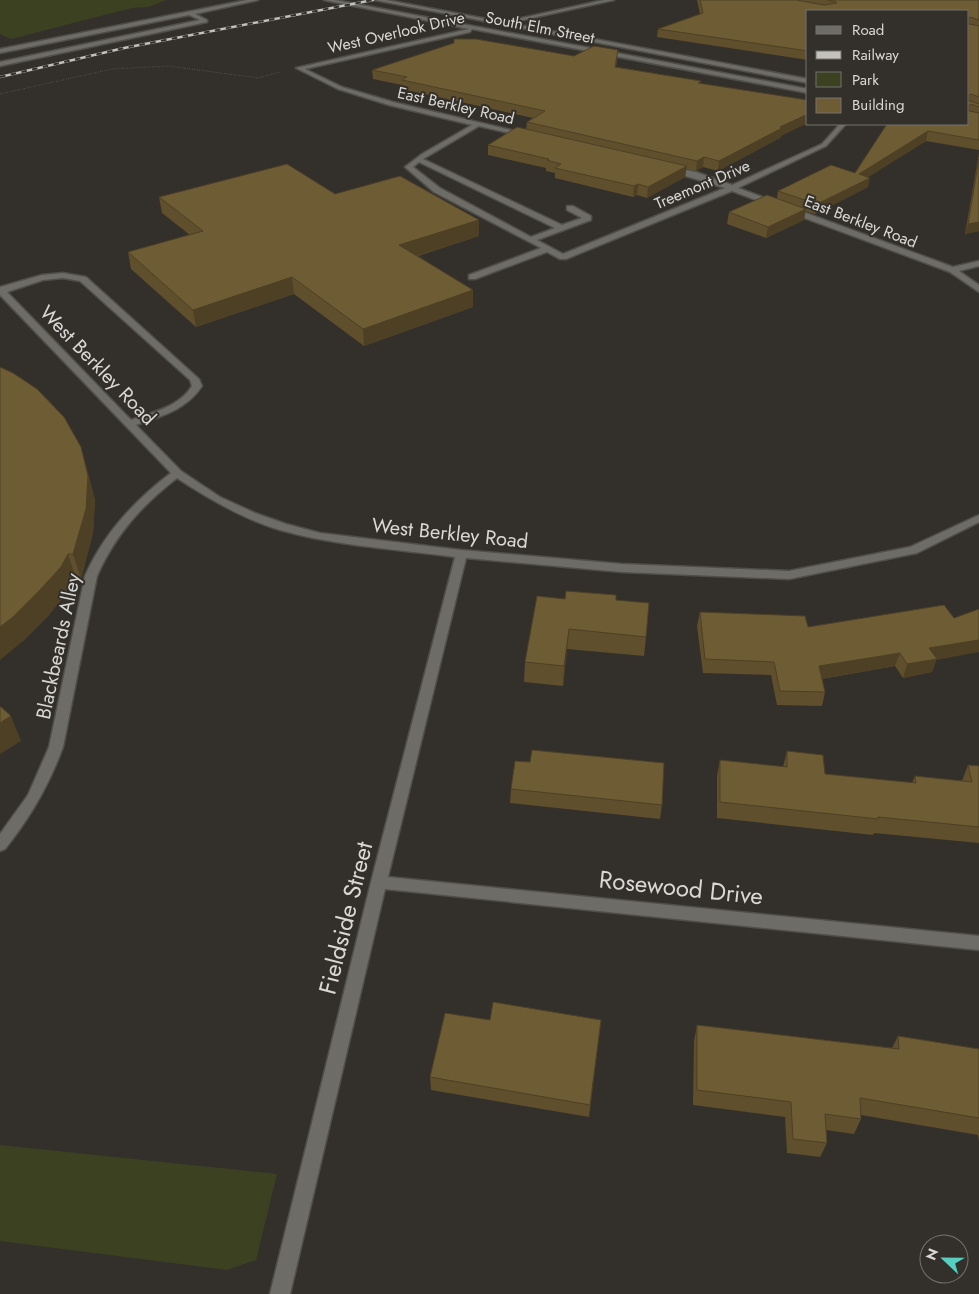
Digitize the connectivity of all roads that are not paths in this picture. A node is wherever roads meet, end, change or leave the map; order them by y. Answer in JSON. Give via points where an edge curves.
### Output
{"nodes":[{"id":1,"x":255,"y":0,"type":"edge"},
{"id":2,"x":326,"y":0,"type":"edge"},
{"id":3,"x":378,"y":0,"type":"edge"},
{"id":4,"x":610,"y":0,"type":"edge"},
{"id":5,"x":189,"y":13,"type":"junction"},
{"id":6,"x":500,"y":23,"type":"junction"},
{"id":7,"x":475,"y":29,"type":"junction"},
{"id":8,"x":0,"y":52,"type":"edge"},
{"id":9,"x":680,"y":58,"type":"junction"},
{"id":10,"x":0,"y":64,"type":"edge"},
{"id":11,"x":669,"y":65,"type":"junction"},
{"id":12,"x":299,"y":68,"type":"joint"},
{"id":13,"x":806,"y":81,"type":"edge"},
{"id":14,"x":806,"y":90,"type":"edge"},
{"id":15,"x":478,"y":124,"type":"junction"},
{"id":16,"x":842,"y":125,"type":"edge"},
{"id":17,"x":534,"y":137,"type":"edge"},
{"id":18,"x":418,"y":159,"type":"junction"},
{"id":19,"x":665,"y":167,"type":"edge"},
{"id":20,"x":732,"y":188,"type":"junction"},
{"id":21,"x":570,"y":208,"type":"dead end"},
{"id":22,"x":562,"y":228,"type":"junction"},
{"id":23,"x":530,"y":240,"type":"junction"},
{"id":24,"x":546,"y":248,"type":"junction"},
{"id":25,"x":979,"y":263,"type":"edge"},
{"id":26,"x":953,"y":270,"type":"junction"},
{"id":27,"x":472,"y":277,"type":"dead end"},
{"id":28,"x":979,"y":288,"type":"edge"},
{"id":29,"x":1,"y":290,"type":"edge"},
{"id":30,"x":128,"y":424,"type":"junction"},
{"id":31,"x":177,"y":473,"type":"junction"},
{"id":32,"x":979,"y":518,"type":"edge"},
{"id":33,"x":461,"y":554,"type":"junction"},
{"id":34,"x":0,"y":845,"type":"edge"},
{"id":35,"x":379,"y":882,"type":"junction"},
{"id":36,"x":979,"y":943,"type":"edge"},
{"id":37,"x":280,"y":1294,"type":"edge"}],
"edges":[{"from":1,"to":5,"type":"street"},
{"from":2,"to":7,"type":"street","name":"South Elm Street"},
{"from":3,"to":6,"type":"street","name":"South Elm Street"},
{"from":4,"to":6,"type":"street","name":"West Overlook Drive"},
{"from":5,"to":8,"type":"street"},
{"from":5,"to":10,"type":"street","via":[[205,21]]},
{"from":6,"to":7,"type":"street","name":"West Overlook Drive"},
{"from":6,"to":9,"type":"street","name":"South Elm Street"},
{"from":7,"to":11,"type":"street","name":"South Elm Street"},
{"from":7,"to":12,"type":"street","name":"West Overlook Drive"},
{"from":9,"to":11,"type":"street"},
{"from":9,"to":13,"type":"street","name":"South Elm Street"},
{"from":11,"to":14,"type":"street","name":"South Elm Street"},
{"from":12,"to":15,"type":"street","name":"East Berkley Road","via":[[340,88],[391,104]]},
{"from":15,"to":17,"type":"street","name":"East Berkley Road"},
{"from":15,"to":18,"type":"street"},
{"from":16,"to":20,"type":"street","name":"Treemont Drive","via":[[824,145]]},
{"from":18,"to":22,"type":"street"},
{"from":18,"to":23,"type":"street","via":[[409,167],[437,190]]},
{"from":19,"to":20,"type":"street","name":"East Berkley Road"},
{"from":20,"to":24,"type":"street","name":"Treemont Drive","via":[[563,257]]},
{"from":20,"to":26,"type":"street","name":"East Berkley Road"},
{"from":21,"to":22,"type":"street","via":[[588,218]]},
{"from":22,"to":23,"type":"street"},
{"from":23,"to":24,"type":"street"},
{"from":24,"to":27,"type":"street"},
{"from":25,"to":26,"type":"street"},
{"from":26,"to":28,"type":"street"},
{"from":29,"to":30,"type":"street","name":"West Berkley Road"},
{"from":29,"to":30,"type":"street","via":[[50,276],[83,279],[194,379],[193,394],[184,401]]},
{"from":30,"to":31,"type":"street","name":"West Berkley Road"},
{"from":31,"to":33,"type":"street","name":"West Berkley Road","via":[[216,499],[282,527],[320,536]]},
{"from":31,"to":34,"type":"street","name":"Blackbeards Alley","via":[[128,515],[98,559],[91,576],[56,747],[35,798]]},
{"from":32,"to":33,"type":"street","name":"West Berkley Road","via":[[913,550],[789,575],[622,568]]},
{"from":33,"to":35,"type":"street","name":"Fieldside Street"},
{"from":35,"to":36,"type":"street","name":"Rosewood Drive"},
{"from":35,"to":37,"type":"street","name":"Fieldside Street"}]}
